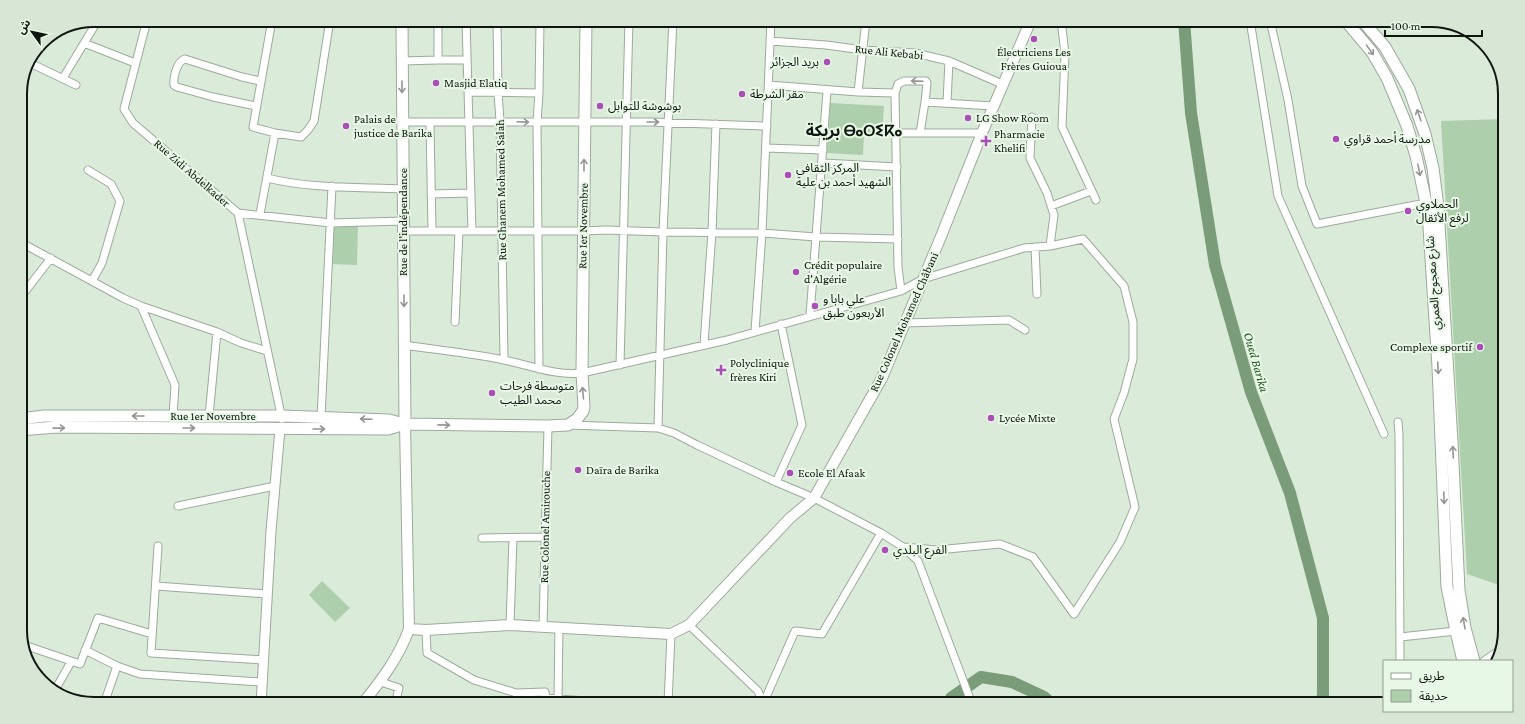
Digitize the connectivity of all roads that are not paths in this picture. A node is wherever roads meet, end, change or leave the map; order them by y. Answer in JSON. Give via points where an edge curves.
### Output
{"nodes":[{"id":1,"x":94,"y":27,"type":"edge"},
{"id":2,"x":145,"y":27,"type":"edge"},
{"id":3,"x":271,"y":27,"type":"edge"},
{"id":4,"x":329,"y":27,"type":"edge"},
{"id":5,"x":402,"y":27,"type":"edge"},
{"id":6,"x":438,"y":27,"type":"edge"},
{"id":7,"x":466,"y":27,"type":"edge"},
{"id":8,"x":497,"y":27,"type":"edge"},
{"id":9,"x":540,"y":27,"type":"edge"},
{"id":10,"x":586,"y":27,"type":"edge"},
{"id":11,"x":629,"y":27,"type":"edge"},
{"id":12,"x":673,"y":27,"type":"edge"},
{"id":13,"x":771,"y":27,"type":"edge"},
{"id":14,"x":865,"y":27,"type":"edge"},
{"id":15,"x":1027,"y":27,"type":"edge"},
{"id":16,"x":1062,"y":27,"type":"edge"},
{"id":17,"x":1251,"y":27,"type":"edge"},
{"id":18,"x":1272,"y":27,"type":"edge"},
{"id":19,"x":1351,"y":27,"type":"edge"},
{"id":20,"x":1368,"y":27,"type":"edge"},
{"id":21,"x":770,"y":41,"type":"junction"},
{"id":22,"x":84,"y":43,"type":"junction"},
{"id":23,"x":863,"y":50,"type":"junction"},
{"id":24,"x":438,"y":60,"type":"junction"},
{"id":25,"x":466,"y":60,"type":"junction"},
{"id":26,"x":402,"y":61,"type":"junction"},
{"id":27,"x":949,"y":61,"type":"junction"},
{"id":28,"x":135,"y":63,"type":"junction"},
{"id":29,"x":34,"y":65,"type":"edge"},
{"id":30,"x":63,"y":78,"type":"junction"},
{"id":31,"x":260,"y":81,"type":"junction"},
{"id":32,"x":1002,"y":84,"type":"junction"},
{"id":33,"x":76,"y":85,"type":"dead end"},
{"id":34,"x":768,"y":85,"type":"junction"},
{"id":35,"x":827,"y":91,"type":"junction"},
{"id":36,"x":468,"y":92,"type":"junction"},
{"id":37,"x":858,"y":92,"type":"junction"},
{"id":38,"x":498,"y":93,"type":"junction"},
{"id":39,"x":539,"y":93,"type":"junction"},
{"id":40,"x":895,"y":93,"type":"junction"},
{"id":41,"x":925,"y":102,"type":"junction"},
{"id":42,"x":946,"y":102,"type":"junction"},
{"id":43,"x":256,"y":106,"type":"junction"},
{"id":44,"x":994,"y":106,"type":"junction"},
{"id":45,"x":1032,"y":117,"type":"dead end"},
{"id":46,"x":500,"y":121,"type":"junction"},
{"id":47,"x":584,"y":121,"type":"junction"},
{"id":48,"x":403,"y":122,"type":"junction"},
{"id":49,"x":470,"y":122,"type":"junction"},
{"id":50,"x":537,"y":122,"type":"junction"},
{"id":51,"x":669,"y":122,"type":"junction"},
{"id":52,"x":430,"y":123,"type":"junction"},
{"id":53,"x":626,"y":123,"type":"junction"},
{"id":54,"x":716,"y":124,"type":"junction"},
{"id":55,"x":767,"y":126,"type":"junction"},
{"id":56,"x":275,"y":133,"type":"junction"},
{"id":57,"x":896,"y":133,"type":"junction"},
{"id":58,"x":920,"y":133,"type":"junction"},
{"id":59,"x":982,"y":133,"type":"junction"},
{"id":60,"x":766,"y":148,"type":"junction"},
{"id":61,"x":823,"y":150,"type":"junction"},
{"id":62,"x":822,"y":163,"type":"junction"},
{"id":63,"x":897,"y":167,"type":"junction"},
{"id":64,"x":88,"y":170,"type":"dead end"},
{"id":65,"x":267,"y":178,"type":"junction"},
{"id":66,"x":332,"y":186,"type":"junction"},
{"id":67,"x":403,"y":189,"type":"junction"},
{"id":68,"x":1091,"y":191,"type":"junction"},
{"id":69,"x":471,"y":193,"type":"junction"},
{"id":70,"x":431,"y":194,"type":"junction"},
{"id":71,"x":1096,"y":200,"type":"dead end"},
{"id":72,"x":1426,"y":203,"type":"junction"},
{"id":73,"x":1051,"y":206,"type":"junction"},
{"id":74,"x":238,"y":213,"type":"junction"},
{"id":75,"x":260,"y":214,"type":"junction"},
{"id":76,"x":331,"y":223,"type":"junction"},
{"id":77,"x":403,"y":226,"type":"junction"},
{"id":78,"x":459,"y":231,"type":"junction"},
{"id":79,"x":472,"y":231,"type":"junction"},
{"id":80,"x":501,"y":231,"type":"junction"},
{"id":81,"x":623,"y":231,"type":"junction"},
{"id":82,"x":432,"y":232,"type":"junction"},
{"id":83,"x":538,"y":232,"type":"junction"},
{"id":84,"x":584,"y":232,"type":"junction"},
{"id":85,"x":663,"y":232,"type":"junction"},
{"id":86,"x":712,"y":232,"type":"junction"},
{"id":87,"x":762,"y":233,"type":"junction"},
{"id":88,"x":816,"y":237,"type":"junction"},
{"id":89,"x":898,"y":239,"type":"junction"},
{"id":90,"x":27,"y":246,"type":"edge"},
{"id":91,"x":1050,"y":246,"type":"junction"},
{"id":92,"x":1035,"y":247,"type":"junction"},
{"id":93,"x":51,"y":258,"type":"junction"},
{"id":94,"x":923,"y":279,"type":"junction"},
{"id":95,"x":92,"y":281,"type":"junction"},
{"id":96,"x":27,"y":289,"type":"edge"},
{"id":97,"x":901,"y":291,"type":"junction"},
{"id":98,"x":1037,"y":294,"type":"dead end"},
{"id":99,"x":141,"y":306,"type":"junction"},
{"id":100,"x":810,"y":315,"type":"junction"},
{"id":101,"x":455,"y":322,"type":"dead end"},
{"id":102,"x":905,"y":323,"type":"junction"},
{"id":103,"x":781,"y":324,"type":"junction"},
{"id":104,"x":1025,"y":330,"type":"dead end"},
{"id":105,"x":755,"y":331,"type":"junction"},
{"id":106,"x":217,"y":332,"type":"junction"},
{"id":107,"x":704,"y":344,"type":"junction"},
{"id":108,"x":404,"y":345,"type":"junction"},
{"id":109,"x":267,"y":351,"type":"junction"},
{"id":110,"x":661,"y":354,"type":"junction"},
{"id":111,"x":504,"y":359,"type":"junction"},
{"id":112,"x":620,"y":365,"type":"junction"},
{"id":113,"x":539,"y":368,"type":"junction"},
{"id":114,"x":582,"y":373,"type":"junction"},
{"id":115,"x":174,"y":416,"type":"junction"},
{"id":116,"x":209,"y":416,"type":"junction"},
{"id":117,"x":283,"y":416,"type":"junction"},
{"id":118,"x":27,"y":418,"type":"edge"},
{"id":119,"x":321,"y":418,"type":"junction"},
{"id":120,"x":1398,"y":422,"type":"dead end"},
{"id":121,"x":405,"y":424,"type":"junction"},
{"id":122,"x":568,"y":425,"type":"junction"},
{"id":123,"x":548,"y":426,"type":"junction"},
{"id":124,"x":658,"y":428,"type":"junction"},
{"id":125,"x":280,"y":429,"type":"junction"},
{"id":126,"x":27,"y":430,"type":"edge"},
{"id":127,"x":1384,"y":434,"type":"dead end"},
{"id":128,"x":776,"y":482,"type":"junction"},
{"id":129,"x":275,"y":486,"type":"junction"},
{"id":130,"x":814,"y":498,"type":"junction"},
{"id":131,"x":178,"y":506,"type":"dead end"},
{"id":132,"x":881,"y":533,"type":"junction"},
{"id":133,"x":545,"y":537,"type":"junction"},
{"id":134,"x":482,"y":538,"type":"dead end"},
{"id":135,"x":513,"y":538,"type":"junction"},
{"id":136,"x":158,"y":546,"type":"dead end"},
{"id":137,"x":904,"y":548,"type":"junction"},
{"id":138,"x":156,"y":586,"type":"junction"},
{"id":139,"x":267,"y":594,"type":"junction"},
{"id":140,"x":510,"y":625,"type":"junction"},
{"id":141,"x":688,"y":625,"type":"junction"},
{"id":142,"x":543,"y":627,"type":"junction"},
{"id":143,"x":559,"y":627,"type":"junction"},
{"id":144,"x":409,"y":629,"type":"junction"},
{"id":145,"x":426,"y":630,"type":"junction"},
{"id":146,"x":1456,"y":631,"type":"junction"},
{"id":147,"x":152,"y":634,"type":"junction"},
{"id":148,"x":671,"y":634,"type":"junction"},
{"id":149,"x":1400,"y":637,"type":"junction"},
{"id":150,"x":29,"y":647,"type":"edge"},
{"id":151,"x":85,"y":650,"type":"junction"},
{"id":152,"x":264,"y":660,"type":"junction"},
{"id":153,"x":1400,"y":660,"type":"edge"},
{"id":154,"x":1463,"y":660,"type":"edge"},
{"id":155,"x":1474,"y":660,"type":"edge"},
{"id":156,"x":71,"y":662,"type":"junction"},
{"id":157,"x":117,"y":666,"type":"junction"},
{"id":158,"x":261,"y":682,"type":"junction"},
{"id":159,"x":381,"y":682,"type":"junction"},
{"id":160,"x":57,"y":686,"type":"edge"},
{"id":161,"x":106,"y":697,"type":"edge"},
{"id":162,"x":261,"y":697,"type":"edge"},
{"id":163,"x":368,"y":697,"type":"edge"},
{"id":164,"x":397,"y":697,"type":"edge"},
{"id":165,"x":546,"y":697,"type":"edge"},
{"id":166,"x":558,"y":697,"type":"edge"},
{"id":167,"x":668,"y":697,"type":"edge"},
{"id":168,"x":760,"y":697,"type":"edge"},
{"id":169,"x":766,"y":697,"type":"edge"},
{"id":170,"x":969,"y":697,"type":"edge"}],
"edges":[{"from":1,"to":22,"type":"street"},
{"from":2,"to":28,"type":"street","name":"Rue Zidi Abdelkader"},
{"from":3,"to":31,"type":"street"},
{"from":4,"to":56,"type":"street","via":[[314,121],[301,137]]},
{"from":5,"to":26,"type":"main road","name":"Rue de l'indépendance"},
{"from":6,"to":24,"type":"street"},
{"from":7,"to":25,"type":"street"},
{"from":8,"to":38,"type":"street","name":"Rue Ghanem Mohamed Salah"},
{"from":9,"to":39,"type":"street"},
{"from":10,"to":47,"type":"main road","name":"Rue 1er Novembre"},
{"from":11,"to":53,"type":"street"},
{"from":12,"to":51,"type":"street"},
{"from":13,"to":21,"type":"street"},
{"from":14,"to":23,"type":"street"},
{"from":15,"to":32,"type":"main road","name":"Rue Colonel Mohamed Châbani"},
{"from":16,"to":68,"type":"street","via":[[1065,54],[1062,127]]},
{"from":17,"to":127,"type":"street","via":[[1278,196]]},
{"from":18,"to":72,"type":"street","via":[[1288,100],[1302,186],[1317,224]]},
{"from":19,"to":72,"type":"main road","name":"شارع معجوج العمري","one_way":true,"via":[[1372,52],[1387,78],[1407,126]]},
{"from":155,"to":20,"type":"main road","name":"شارع معجوج العمري","one_way":true,"via":[[1464,628],[1459,590],[1438,207],[1433,168],[1425,134],[1409,89],[1385,47]]},
{"from":21,"to":23,"type":"street","name":"Rue Ali Kebabi"},
{"from":21,"to":34,"type":"street"},
{"from":22,"to":28,"type":"street"},
{"from":22,"to":30,"type":"street"},
{"from":23,"to":27,"type":"street","name":"Rue Ali Kebabi","via":[[915,53]]},
{"from":23,"to":37,"type":"street"},
{"from":24,"to":25,"type":"street"},
{"from":24,"to":26,"type":"street"},
{"from":25,"to":36,"type":"street"},
{"from":26,"to":48,"type":"main road","name":"Rue de l'indépendance","one_way":true},
{"from":27,"to":32,"type":"street","name":"Rue Ali Kebabi"},
{"from":27,"to":42,"type":"street"},
{"from":28,"to":74,"type":"street","name":"Rue Zidi Abdelkader","via":[[124,109],[133,122]]},
{"from":29,"to":30,"type":"street"},
{"from":30,"to":33,"type":"street"},
{"from":31,"to":43,"type":"street"},
{"from":31,"to":43,"type":"street","via":[[185,60],[179,63],[174,79],[174,85],[177,87]]},
{"from":32,"to":44,"type":"main road","name":"Rue Colonel Mohamed Châbani"},
{"from":34,"to":35,"type":"street"},
{"from":34,"to":55,"type":"street"},
{"from":35,"to":37,"type":"street"},
{"from":35,"to":61,"type":"street"},
{"from":36,"to":38,"type":"street"},
{"from":36,"to":49,"type":"street"},
{"from":37,"to":40,"type":"street"},
{"from":38,"to":39,"type":"street"},
{"from":38,"to":46,"type":"street","name":"Rue Ghanem Mohamed Salah"},
{"from":39,"to":50,"type":"street"},
{"from":41,"to":40,"type":"street","one_way":true,"via":[[926,81],[902,81]]},
{"from":40,"to":57,"type":"street"},
{"from":41,"to":42,"type":"street"},
{"from":41,"to":58,"type":"street"},
{"from":42,"to":44,"type":"street"},
{"from":43,"to":56,"type":"street","via":[[253,127]]},
{"from":44,"to":59,"type":"main road","name":"Rue Colonel Mohamed Châbani"},
{"from":45,"to":73,"type":"street","via":[[1030,158]]},
{"from":46,"to":49,"type":"street"},
{"from":46,"to":50,"type":"street","one_way":true},
{"from":46,"to":80,"type":"street","name":"Rue Ghanem Mohamed Salah"},
{"from":47,"to":50,"type":"street"},
{"from":47,"to":53,"type":"street"},
{"from":84,"to":47,"type":"main road","name":"Rue 1er Novembre","one_way":true},
{"from":48,"to":52,"type":"street"},
{"from":48,"to":67,"type":"main road","name":"Rue de l'indépendance"},
{"from":49,"to":52,"type":"street"},
{"from":49,"to":69,"type":"street"},
{"from":50,"to":83,"type":"street"},
{"from":53,"to":51,"type":"street","one_way":true},
{"from":51,"to":54,"type":"street"},
{"from":51,"to":85,"type":"street"},
{"from":52,"to":70,"type":"street"},
{"from":53,"to":81,"type":"street"},
{"from":54,"to":55,"type":"street"},
{"from":54,"to":86,"type":"street"},
{"from":55,"to":60,"type":"street"},
{"from":56,"to":65,"type":"street"},
{"from":57,"to":58,"type":"street"},
{"from":57,"to":63,"type":"street"},
{"from":58,"to":59,"type":"street"},
{"from":59,"to":94,"type":"main road","name":"Rue Colonel Mohamed Châbani"},
{"from":60,"to":61,"type":"street"},
{"from":60,"to":87,"type":"street"},
{"from":61,"to":62,"type":"street"},
{"from":62,"to":63,"type":"street"},
{"from":62,"to":88,"type":"street"},
{"from":63,"to":89,"type":"street"},
{"from":64,"to":95,"type":"street","via":[[111,184],[120,201],[102,263]]},
{"from":65,"to":66,"type":"street"},
{"from":65,"to":75,"type":"street"},
{"from":66,"to":67,"type":"street"},
{"from":66,"to":76,"type":"street"},
{"from":67,"to":77,"type":"main road","name":"Rue de l'indépendance"},
{"from":68,"to":71,"type":"street"},
{"from":68,"to":73,"type":"street"},
{"from":69,"to":70,"type":"street"},
{"from":69,"to":79,"type":"street"},
{"from":70,"to":82,"type":"street"},
{"from":72,"to":146,"type":"main road","name":"شارع معجوج العمري","one_way":true,"via":[[1438,368],[1448,587]]},
{"from":73,"to":91,"type":"street","via":[[1054,215]]},
{"from":74,"to":75,"type":"street"},
{"from":74,"to":109,"type":"street","name":"Rue Zidi Abdelkader"},
{"from":75,"to":76,"type":"street"},
{"from":76,"to":77,"type":"street"},
{"from":76,"to":119,"type":"street"},
{"from":77,"to":82,"type":"street"},
{"from":77,"to":108,"type":"main road","name":"Rue de l'indépendance","one_way":true},
{"from":78,"to":79,"type":"street"},
{"from":78,"to":82,"type":"street"},
{"from":78,"to":101,"type":"street"},
{"from":79,"to":80,"type":"street"},
{"from":80,"to":83,"type":"street"},
{"from":80,"to":111,"type":"street","name":"Rue Ghanem Mohamed Salah"},
{"from":81,"to":84,"type":"street"},
{"from":81,"to":85,"type":"street"},
{"from":81,"to":112,"type":"street"},
{"from":83,"to":84,"type":"street"},
{"from":83,"to":113,"type":"street"},
{"from":84,"to":114,"type":"main road","name":"Rue 1er Novembre"},
{"from":85,"to":86,"type":"street"},
{"from":85,"to":110,"type":"street"},
{"from":86,"to":87,"type":"street"},
{"from":86,"to":107,"type":"street"},
{"from":87,"to":88,"type":"street"},
{"from":87,"to":105,"type":"street"},
{"from":88,"to":89,"type":"street"},
{"from":88,"to":100,"type":"street"},
{"from":89,"to":97,"type":"street"},
{"from":90,"to":93,"type":"street"},
{"from":91,"to":92,"type":"street"},
{"from":91,"to":137,"type":"street","via":[[1083,239],[1124,286],[1133,322],[1133,359],[1114,420],[1135,507],[1120,542],[1074,614],[1033,558],[1000,544],[937,550]]},
{"from":92,"to":94,"type":"street","via":[[1024,248]]},
{"from":92,"to":98,"type":"street"},
{"from":93,"to":95,"type":"street"},
{"from":93,"to":96,"type":"street"},
{"from":94,"to":97,"type":"street"},
{"from":94,"to":102,"type":"main road","name":"Rue Colonel Mohamed Châbani"},
{"from":95,"to":99,"type":"street"},
{"from":97,"to":100,"type":"street"},
{"from":99,"to":106,"type":"street"},
{"from":99,"to":115,"type":"street","via":[[175,385]]},
{"from":100,"to":103,"type":"street"},
{"from":102,"to":104,"type":"street","via":[[1009,320]]},
{"from":102,"to":130,"type":"main road","name":"Rue Colonel Mohamed Châbani","via":[[882,378]]},
{"from":103,"to":105,"type":"street"},
{"from":103,"to":128,"type":"street","via":[[802,425]]},
{"from":105,"to":107,"type":"street"},
{"from":106,"to":109,"type":"street"},
{"from":106,"to":116,"type":"street"},
{"from":107,"to":110,"type":"street"},
{"from":108,"to":111,"type":"street"},
{"from":108,"to":121,"type":"main road","name":"Rue de l'indépendance"},
{"from":109,"to":117,"type":"street","name":"Rue Zidi Abdelkader"},
{"from":110,"to":112,"type":"street"},
{"from":110,"to":124,"type":"street"},
{"from":111,"to":113,"type":"street"},
{"from":112,"to":114,"type":"street"},
{"from":113,"to":114,"type":"street","via":[[559,374]]},
{"from":122,"to":114,"type":"main road","name":"Rue 1er Novembre","one_way":true,"via":[[577,419],[584,407]]},
{"from":115,"to":116,"type":"main road","name":"Rue 1er Novembre"},
{"from":115,"to":118,"type":"main road","name":"Rue 1er Novembre","one_way":true},
{"from":116,"to":117,"type":"main road","name":"Rue 1er Novembre"},
{"from":117,"to":119,"type":"main road","name":"Rue 1er Novembre"},
{"from":117,"to":125,"type":"street","name":"Rue Zidi Abdelkader"},
{"from":121,"to":119,"type":"main road","name":"Rue 1er Novembre","one_way":true,"via":[[389,420]]},
{"from":120,"to":149,"type":"street"},
{"from":121,"to":123,"type":"main road","one_way":true},
{"from":125,"to":121,"type":"main road","one_way":true,"via":[[388,429]]},
{"from":121,"to":144,"type":"main road"},
{"from":122,"to":123,"type":"main road"},
{"from":122,"to":124,"type":"street"},
{"from":123,"to":133,"type":"street","name":"Rue Colonel Amirouche"},
{"from":124,"to":128,"type":"street","via":[[674,433]]},
{"from":126,"to":125,"type":"main road","one_way":true},
{"from":125,"to":129,"type":"street"},
{"from":128,"to":130,"type":"street"},
{"from":129,"to":131,"type":"street"},
{"from":129,"to":139,"type":"street"},
{"from":130,"to":132,"type":"street"},
{"from":130,"to":141,"type":"main road","name":"Rue Colonel Mohamed Châbani","via":[[790,518]]},
{"from":132,"to":137,"type":"street"},
{"from":132,"to":169,"type":"street","via":[[822,634],[795,631]]},
{"from":133,"to":135,"type":"street"},
{"from":133,"to":142,"type":"street","name":"Rue Colonel Amirouche"},
{"from":134,"to":135,"type":"street"},
{"from":135,"to":140,"type":"street"},
{"from":136,"to":138,"type":"street"},
{"from":137,"to":170,"type":"street","via":[[918,562]]},
{"from":138,"to":139,"type":"street"},
{"from":138,"to":147,"type":"street"},
{"from":139,"to":152,"type":"street"},
{"from":140,"to":142,"type":"main road"},
{"from":140,"to":145,"type":"main road"},
{"from":141,"to":148,"type":"main road","name":"Rue Colonel Mohamed Châbani"},
{"from":141,"to":168,"type":"street","via":[[758,691]]},
{"from":142,"to":143,"type":"main road"},
{"from":143,"to":148,"type":"main road"},
{"from":143,"to":166,"type":"street"},
{"from":144,"to":145,"type":"main road"},
{"from":144,"to":159,"type":"main road","via":[[404,645]]},
{"from":145,"to":165,"type":"street","via":[[427,653],[474,680],[516,693],[545,692]]},
{"from":146,"to":149,"type":"street"},
{"from":146,"to":154,"type":"main road","name":"شارع معجوج العمري"},
{"from":147,"to":151,"type":"street","via":[[98,618]]},
{"from":147,"to":152,"type":"street","via":[[151,652]]},
{"from":148,"to":167,"type":"street"},
{"from":149,"to":153,"type":"street"},
{"from":150,"to":156,"type":"street"},
{"from":151,"to":156,"type":"street","via":[[80,664]]},
{"from":151,"to":157,"type":"street"},
{"from":152,"to":158,"type":"street"},
{"from":156,"to":160,"type":"street"},
{"from":157,"to":158,"type":"street","via":[[140,674]]},
{"from":157,"to":161,"type":"street"},
{"from":158,"to":162,"type":"street"},
{"from":159,"to":163,"type":"main road"},
{"from":159,"to":164,"type":"street","via":[[399,688]]}]}
